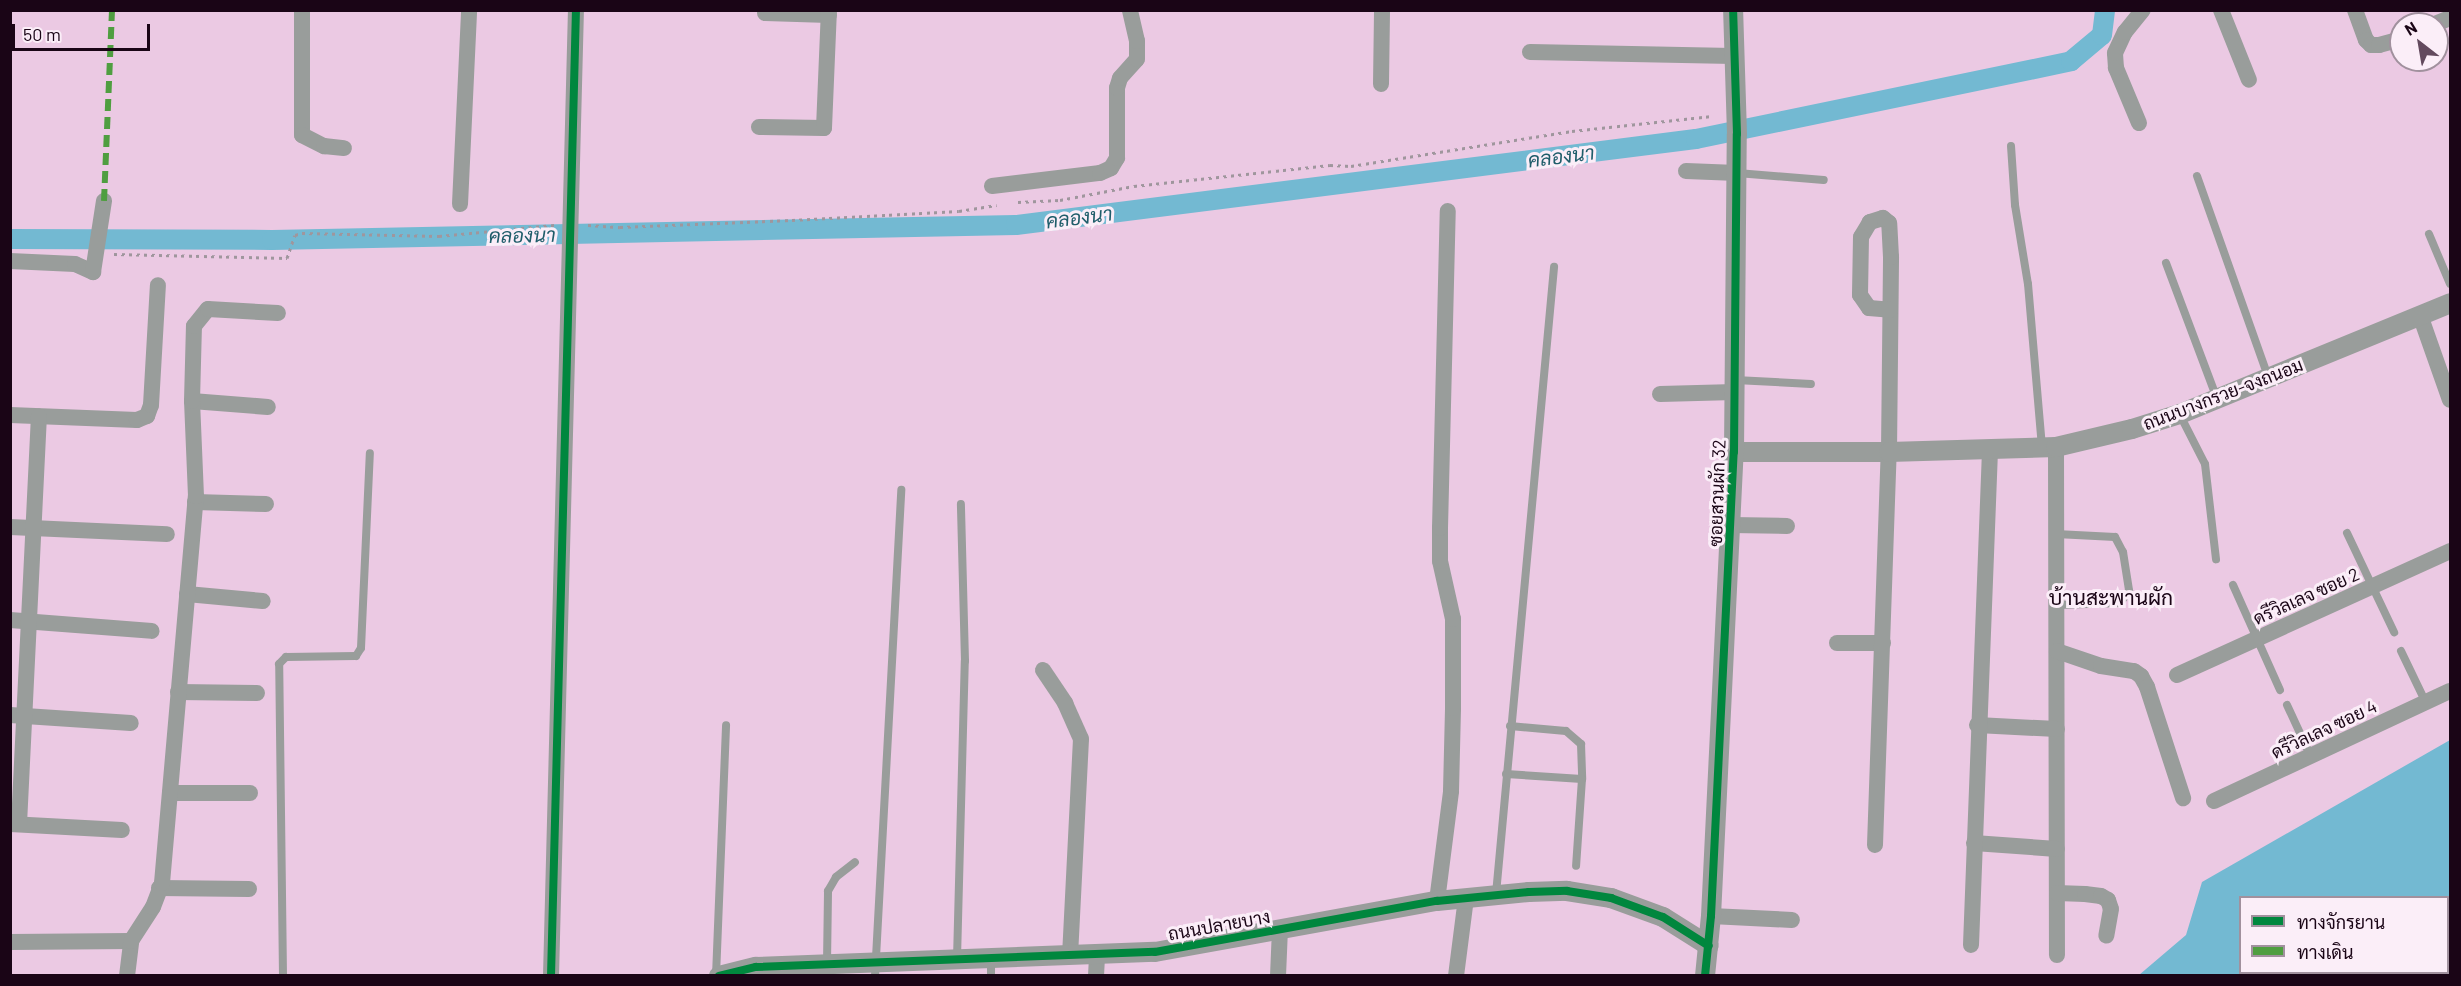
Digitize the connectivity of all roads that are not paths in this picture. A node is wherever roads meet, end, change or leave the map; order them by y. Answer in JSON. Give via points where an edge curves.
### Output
{"nodes":[{"id":1,"x":302,"y":10,"type":"edge"},
{"id":2,"x":469,"y":10,"type":"edge"},
{"id":3,"x":576,"y":10,"type":"edge"},
{"id":4,"x":1130,"y":10,"type":"edge"},
{"id":5,"x":1382,"y":10,"type":"edge"},
{"id":6,"x":1733,"y":10,"type":"edge"},
{"id":7,"x":2143,"y":10,"type":"edge"},
{"id":8,"x":2221,"y":10,"type":"edge"},
{"id":9,"x":2355,"y":10,"type":"edge"},
{"id":10,"x":829,"y":13,"type":"edge"},
{"id":11,"x":765,"y":14,"type":"dead end"},
{"id":12,"x":2389,"y":43,"type":"edge"},
{"id":13,"x":1530,"y":52,"type":"dead end"},
{"id":14,"x":1733,"y":56,"type":"junction"},
{"id":15,"x":2248,"y":80,"type":"dead end"},
{"id":16,"x":1381,"y":84,"type":"dead end"},
{"id":17,"x":2139,"y":123,"type":"dead end"},
{"id":18,"x":759,"y":127,"type":"dead end"},
{"id":19,"x":2011,"y":146,"type":"dead end"},
{"id":20,"x":344,"y":148,"type":"dead end"},
{"id":21,"x":1686,"y":171,"type":"dead end"},
{"id":22,"x":1737,"y":173,"type":"junction"},
{"id":23,"x":2198,"y":176,"type":"dead end"},
{"id":24,"x":1824,"y":180,"type":"dead end"},
{"id":25,"x":992,"y":186,"type":"dead end"},
{"id":26,"x":104,"y":201,"type":"dead end"},
{"id":27,"x":459,"y":204,"type":"dead end"},
{"id":28,"x":1448,"y":211,"type":"dead end"},
{"id":29,"x":2429,"y":234,"type":"dead end"},
{"id":30,"x":10,"y":261,"type":"edge"},
{"id":31,"x":2166,"y":263,"type":"dead end"},
{"id":32,"x":1554,"y":267,"type":"dead end"},
{"id":33,"x":2451,"y":284,"type":"edge"},
{"id":34,"x":158,"y":285,"type":"dead end"},
{"id":35,"x":2451,"y":303,"type":"edge"},
{"id":36,"x":1890,"y":310,"type":"junction"},
{"id":37,"x":278,"y":313,"type":"dead end"},
{"id":38,"x":2420,"y":315,"type":"junction"},
{"id":39,"x":2269,"y":378,"type":"junction"},
{"id":40,"x":1811,"y":384,"type":"dead end"},
{"id":41,"x":1735,"y":386,"type":"junction"},
{"id":42,"x":1660,"y":394,"type":"dead end"},
{"id":43,"x":2217,"y":399,"type":"junction"},
{"id":44,"x":2451,"y":400,"type":"edge"},
{"id":45,"x":192,"y":401,"type":"junction"},
{"id":46,"x":268,"y":407,"type":"dead end"},
{"id":47,"x":2180,"y":414,"type":"junction"},
{"id":48,"x":10,"y":415,"type":"edge"},
{"id":49,"x":39,"y":416,"type":"junction"},
{"id":50,"x":2049,"y":448,"type":"junction"},
{"id":51,"x":1990,"y":450,"type":"junction"},
{"id":52,"x":1734,"y":452,"type":"junction"},
{"id":53,"x":1889,"y":452,"type":"junction"},
{"id":54,"x":370,"y":453,"type":"dead end"},
{"id":55,"x":900,"y":490,"type":"dead end"},
{"id":56,"x":195,"y":502,"type":"junction"},
{"id":57,"x":266,"y":504,"type":"dead end"},
{"id":58,"x":961,"y":504,"type":"dead end"},
{"id":59,"x":1731,"y":525,"type":"junction"},
{"id":60,"x":1787,"y":526,"type":"dead end"},
{"id":61,"x":10,"y":527,"type":"edge"},
{"id":62,"x":33,"y":528,"type":"junction"},
{"id":63,"x":2347,"y":533,"type":"dead end"},
{"id":64,"x":167,"y":534,"type":"dead end"},
{"id":65,"x":2056,"y":534,"type":"junction"},
{"id":66,"x":2451,"y":551,"type":"edge"},
{"id":67,"x":2216,"y":559,"type":"dead end"},
{"id":68,"x":2233,"y":585,"type":"dead end"},
{"id":69,"x":2373,"y":587,"type":"junction"},
{"id":70,"x":187,"y":594,"type":"junction"},
{"id":71,"x":263,"y":601,"type":"dead end"},
{"id":72,"x":2056,"y":605,"type":"junction"},
{"id":73,"x":10,"y":620,"type":"edge"},
{"id":74,"x":28,"y":621,"type":"junction"},
{"id":75,"x":152,"y":631,"type":"dead end"},
{"id":76,"x":2394,"y":632,"type":"dead end"},
{"id":77,"x":2258,"y":639,"type":"junction"},
{"id":78,"x":1837,"y":643,"type":"dead end"},
{"id":79,"x":1882,"y":643,"type":"junction"},
{"id":80,"x":2057,"y":651,"type":"junction"},
{"id":81,"x":2401,"y":651,"type":"dead end"},
{"id":82,"x":1043,"y":670,"type":"dead end"},
{"id":83,"x":2177,"y":675,"type":"dead end"},
{"id":84,"x":2280,"y":690,"type":"dead end"},
{"id":85,"x":2451,"y":691,"type":"edge"},
{"id":86,"x":178,"y":692,"type":"junction"},
{"id":87,"x":257,"y":693,"type":"dead end"},
{"id":88,"x":2426,"y":703,"type":"junction"},
{"id":89,"x":2287,"y":705,"type":"dead end"},
{"id":90,"x":16,"y":716,"type":"edge"},
{"id":91,"x":131,"y":723,"type":"dead end"},
{"id":92,"x":1977,"y":724,"type":"junction"},
{"id":93,"x":726,"y":725,"type":"dead end"},
{"id":94,"x":1510,"y":726,"type":"junction"},
{"id":95,"x":2057,"y":729,"type":"junction"},
{"id":96,"x":2311,"y":757,"type":"junction"},
{"id":97,"x":1506,"y":774,"type":"junction"},
{"id":98,"x":1582,"y":779,"type":"junction"},
{"id":99,"x":170,"y":793,"type":"junction"},
{"id":100,"x":250,"y":793,"type":"dead end"},
{"id":101,"x":2183,"y":798,"type":"dead end"},
{"id":102,"x":2214,"y":801,"type":"dead end"},
{"id":103,"x":15,"y":824,"type":"edge"},
{"id":104,"x":122,"y":831,"type":"dead end"},
{"id":105,"x":1974,"y":843,"type":"junction"},
{"id":106,"x":1875,"y":845,"type":"dead end"},
{"id":107,"x":2057,"y":849,"type":"junction"},
{"id":108,"x":855,"y":862,"type":"dead end"},
{"id":109,"x":1576,"y":866,"type":"dead end"},
{"id":110,"x":159,"y":888,"type":"junction"},
{"id":111,"x":249,"y":889,"type":"dead end"},
{"id":112,"x":2057,"y":893,"type":"junction"},
{"id":113,"x":1496,"y":895,"type":"junction"},
{"id":114,"x":1466,"y":898,"type":"junction"},
{"id":115,"x":1437,"y":901,"type":"junction"},
{"id":116,"x":1711,"y":916,"type":"junction"},
{"id":117,"x":1792,"y":920,"type":"dead end"},
{"id":118,"x":1280,"y":929,"type":"junction"},
{"id":119,"x":2106,"y":936,"type":"dead end"},
{"id":120,"x":131,"y":941,"type":"junction"},
{"id":121,"x":10,"y":942,"type":"edge"},
{"id":122,"x":1971,"y":945,"type":"dead end"},
{"id":123,"x":1709,"y":946,"type":"junction"},
{"id":124,"x":1097,"y":954,"type":"junction"},
{"id":125,"x":1070,"y":955,"type":"junction"},
{"id":126,"x":2057,"y":955,"type":"dead end"},
{"id":127,"x":957,"y":959,"type":"junction"},
{"id":128,"x":827,"y":964,"type":"junction"},
{"id":129,"x":991,"y":967,"type":"edge"},
{"id":130,"x":876,"y":969,"type":"edge"},
{"id":131,"x":791,"y":971,"type":"edge"},
{"id":132,"x":127,"y":975,"type":"edge"},
{"id":133,"x":283,"y":975,"type":"edge"},
{"id":134,"x":551,"y":975,"type":"edge"},
{"id":135,"x":722,"y":975,"type":"edge"},
{"id":136,"x":1096,"y":975,"type":"edge"},
{"id":137,"x":1278,"y":975,"type":"edge"},
{"id":138,"x":1456,"y":975,"type":"edge"},
{"id":139,"x":1705,"y":975,"type":"edge"}],
"edges":[{"from":1,"to":20,"type":"street","via":[[302,135],[324,146]]},
{"from":2,"to":27,"type":"street"},
{"from":3,"to":134,"type":"street"},
{"from":4,"to":25,"type":"street","via":[[1137,59],[1120,78],[1117,88],[1117,158],[1111,168],[1100,173]]},
{"from":5,"to":16,"type":"street"},
{"from":6,"to":14,"type":"street","name":"ซอยสวนผัก 32"},
{"from":7,"to":17,"type":"street","via":[[2125,32],[2115,53],[2116,68]]},
{"from":8,"to":15,"type":"street"},
{"from":9,"to":12,"type":"street","via":[[2371,45]]},
{"from":10,"to":11,"type":"street"},
{"from":10,"to":18,"type":"street","via":[[824,128]]},
{"from":13,"to":14,"type":"street"},
{"from":14,"to":22,"type":"street","name":"ซอยสวนผัก 32"},
{"from":19,"to":50,"type":"lane","via":[[2015,205]]},
{"from":21,"to":22,"type":"street"},
{"from":22,"to":24,"type":"lane"},
{"from":22,"to":41,"type":"street","name":"ซอยสวนผัก 32"},
{"from":23,"to":39,"type":"lane"},
{"from":26,"to":30,"type":"street","bridge":true,"via":[[93,272],[75,264]]},
{"from":28,"to":115,"type":"street","via":[[1440,561],[1453,619],[1453,708],[1451,791]]},
{"from":29,"to":33,"type":"lane"},
{"from":31,"to":43,"type":"lane"},
{"from":32,"to":94,"type":"lane"},
{"from":34,"to":49,"type":"street","via":[[151,405],[147,416],[137,420]]},
{"from":35,"to":38,"type":"street","name":"ถนนบางกรวย-จงถนอม"},
{"from":36,"to":36,"type":"street","via":[[1869,308],[1860,295],[1861,237],[1870,222],[1883,218],[1889,223]]},
{"from":36,"to":53,"type":"street"},
{"from":37,"to":45,"type":"street","via":[[208,309],[198,318],[194,326]]},
{"from":38,"to":39,"type":"street","name":"ถนนบางกรวย-จงถนอม"},
{"from":38,"to":44,"type":"street"},
{"from":39,"to":43,"type":"street","name":"ถนนบางกรวย-จงถนอม"},
{"from":40,"to":41,"type":"lane"},
{"from":41,"to":42,"type":"street"},
{"from":41,"to":52,"type":"street","name":"ซอยสวนผัก 32"},
{"from":43,"to":47,"type":"street","name":"ถนนบางกรวย-จงถนอม"},
{"from":45,"to":46,"type":"street"},
{"from":45,"to":56,"type":"street"},
{"from":47,"to":50,"type":"street","name":"ถนนบางกรวย-จงถนอม"},
{"from":47,"to":67,"type":"lane","via":[[2205,464]]},
{"from":48,"to":49,"type":"street"},
{"from":49,"to":62,"type":"street"},
{"from":50,"to":51,"type":"street","name":"ถนนบางกรวย-จงถนอม"},
{"from":50,"to":65,"type":"street"},
{"from":51,"to":53,"type":"street","name":"ถนนบางกรวย-จงถนอม"},
{"from":51,"to":92,"type":"street"},
{"from":52,"to":53,"type":"street","name":"ถนนบางกรวย-จงถนอม"},
{"from":52,"to":59,"type":"street","name":"ซอยสวนผัก 32"},
{"from":53,"to":79,"type":"street"},
{"from":54,"to":133,"type":"lane","via":[[361,648],[356,656],[286,657],[279,664]]},
{"from":55,"to":130,"type":"lane"},
{"from":56,"to":57,"type":"street"},
{"from":56,"to":70,"type":"street"},
{"from":58,"to":127,"type":"lane","via":[[965,661]]},
{"from":59,"to":60,"type":"street"},
{"from":59,"to":116,"type":"street","name":"ซอยสวนผัก 32"},
{"from":61,"to":62,"type":"street"},
{"from":62,"to":64,"type":"street"},
{"from":62,"to":74,"type":"street"},
{"from":63,"to":69,"type":"lane"},
{"from":65,"to":72,"type":"street"},
{"from":65,"to":72,"type":"lane","via":[[2115,537],[2123,552],[2129,591],[2120,603]]},
{"from":66,"to":69,"type":"street","name":"ดรีวิลเลจ ซอย 2"},
{"from":68,"to":77,"type":"lane"},
{"from":69,"to":76,"type":"lane"},
{"from":69,"to":77,"type":"street","name":"ดรีวิลเลจ ซอย 2"},
{"from":70,"to":71,"type":"street"},
{"from":70,"to":86,"type":"street"},
{"from":72,"to":80,"type":"street"},
{"from":73,"to":74,"type":"street"},
{"from":74,"to":75,"type":"street"},
{"from":74,"to":90,"type":"street"},
{"from":77,"to":83,"type":"street","name":"ดรีวิลเลจ ซอย 2"},
{"from":77,"to":84,"type":"lane"},
{"from":78,"to":79,"type":"street"},
{"from":79,"to":106,"type":"street"},
{"from":80,"to":95,"type":"street"},
{"from":80,"to":101,"type":"street","via":[[2101,666],[2134,671],[2140,676]]},
{"from":81,"to":88,"type":"lane"},
{"from":82,"to":125,"type":"street","via":[[1082,739]]},
{"from":85,"to":88,"type":"street","name":"ดรีวิลเลจ ซอย 4"},
{"from":86,"to":87,"type":"street"},
{"from":86,"to":99,"type":"street"},
{"from":88,"to":96,"type":"street","name":"ดรีวิลเลจ ซอย 4"},
{"from":89,"to":96,"type":"lane"},
{"from":90,"to":91,"type":"street"},
{"from":90,"to":103,"type":"street"},
{"from":92,"to":95,"type":"street"},
{"from":92,"to":105,"type":"street"},
{"from":93,"to":135,"type":"lane"},
{"from":94,"to":97,"type":"lane"},
{"from":94,"to":98,"type":"lane","via":[[1566,731],[1576,737],[1581,744]]},
{"from":95,"to":107,"type":"street"},
{"from":96,"to":102,"type":"street","name":"ดรีวิลเลจ ซอย 4"},
{"from":97,"to":98,"type":"lane"},
{"from":97,"to":113,"type":"lane"},
{"from":98,"to":109,"type":"lane"},
{"from":99,"to":100,"type":"street"},
{"from":99,"to":110,"type":"street"},
{"from":103,"to":104,"type":"street"},
{"from":105,"to":107,"type":"street"},
{"from":105,"to":122,"type":"street"},
{"from":107,"to":112,"type":"street"},
{"from":108,"to":128,"type":"lane","via":[[836,877],[828,891]]},
{"from":110,"to":111,"type":"street"},
{"from":110,"to":120,"type":"street","via":[[153,907]]},
{"from":112,"to":119,"type":"street","via":[[2101,896],[2108,900],[2111,909]]},
{"from":112,"to":126,"type":"street"},
{"from":113,"to":114,"type":"street","name":"ถนนปลายบาง"},
{"from":113,"to":123,"type":"street","name":"ถนนปลายบาง","via":[[1567,891],[1611,897],[1663,917]]},
{"from":114,"to":115,"type":"street","name":"ถนนปลายบาง"},
{"from":114,"to":138,"type":"street"},
{"from":115,"to":118,"type":"street","name":"ถนนปลายบาง"},
{"from":116,"to":117,"type":"street"},
{"from":116,"to":123,"type":"street","name":"ซอยสวนผัก 32"},
{"from":118,"to":124,"type":"street","name":"ถนนปลายบาง","via":[[1155,952]]},
{"from":118,"to":137,"type":"street"},
{"from":120,"to":121,"type":"street"},
{"from":120,"to":132,"type":"street"},
{"from":123,"to":139,"type":"street","name":"ซอยสวนผัก 32"},
{"from":124,"to":125,"type":"street","name":"ถนนปลายบาง"},
{"from":124,"to":136,"type":"street"},
{"from":125,"to":129,"type":"street","name":"ถนนปลายบาง"},
{"from":127,"to":129,"type":"street","name":"ถนนปลายบาง"},
{"from":127,"to":130,"type":"street","name":"ถนนปลายบาง"},
{"from":128,"to":130,"type":"street","name":"ถนนปลายบาง"},
{"from":128,"to":131,"type":"street","name":"ถนนปลายบาง"},
{"from":131,"to":135,"type":"street","name":"ถนนปลายบาง","via":[[756,967]]}]}
